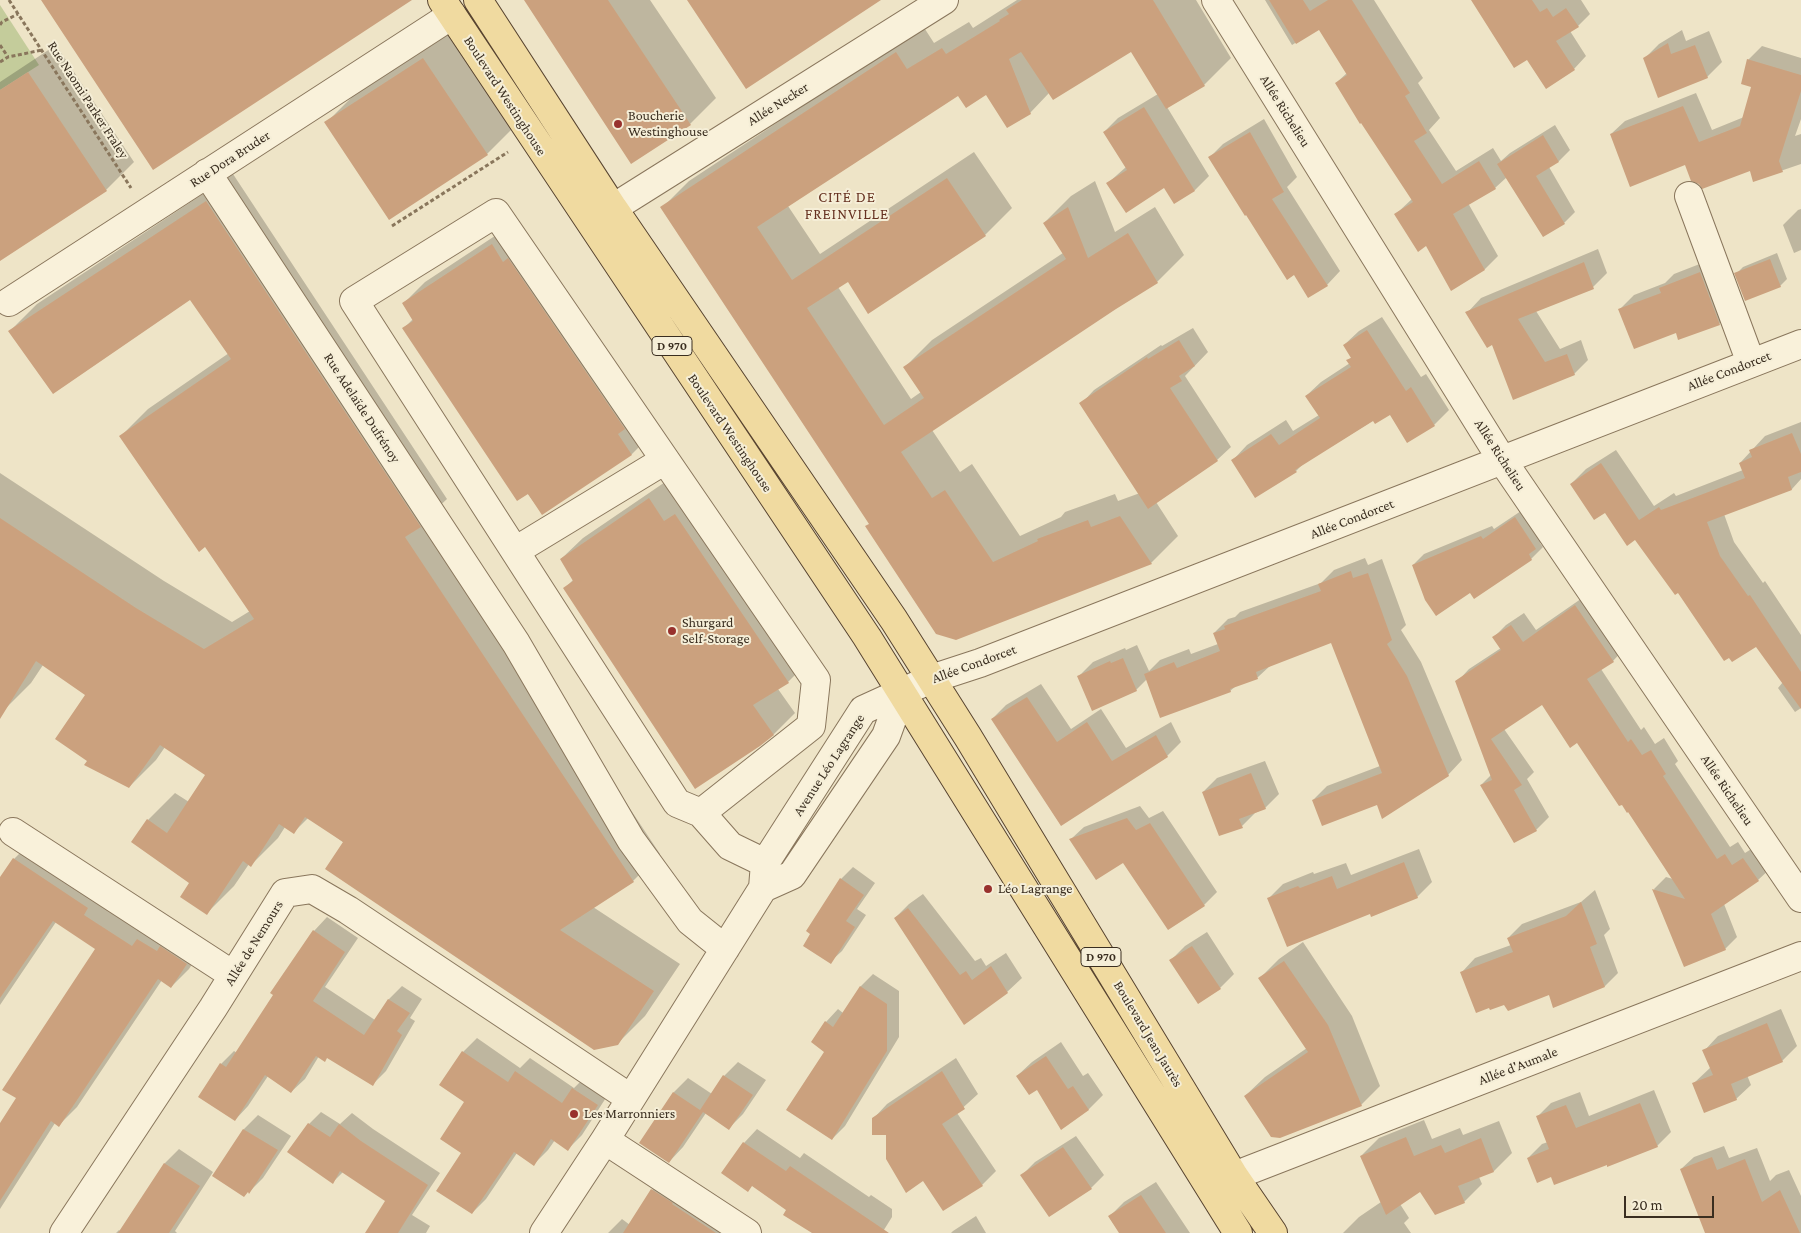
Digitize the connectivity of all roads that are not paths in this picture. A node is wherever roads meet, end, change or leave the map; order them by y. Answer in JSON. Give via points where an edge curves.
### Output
{"nodes":[{"id":1,"x":478,"y":0,"type":"edge"},
{"id":2,"x":944,"y":0,"type":"edge"},
{"id":3,"x":1216,"y":0,"type":"edge"},
{"id":4,"x":447,"y":8,"type":"edge"},
{"id":5,"x":208,"y":173,"type":"junction"},
{"id":6,"x":1690,"y":196,"type":"dead end"},
{"id":7,"x":613,"y":208,"type":"junction"},
{"id":8,"x":8,"y":302,"type":"dead end"},
{"id":9,"x":1801,"y":344,"type":"edge"},
{"id":10,"x":1751,"y":363,"type":"junction"},
{"id":11,"x":664,"y":460,"type":"junction"},
{"id":12,"x":1502,"y":460,"type":"junction"},
{"id":13,"x":515,"y":551,"type":"junction"},
{"id":14,"x":931,"y":679,"type":"junction"},
{"id":15,"x":902,"y":692,"type":"junction"},
{"id":16,"x":701,"y":813,"type":"junction"},
{"id":17,"x":13,"y":832,"type":"dead end"},
{"id":18,"x":764,"y":875,"type":"junction"},
{"id":19,"x":1801,"y":898,"type":"edge"},
{"id":20,"x":725,"y":949,"type":"junction"},
{"id":21,"x":1801,"y":956,"type":"edge"},
{"id":22,"x":233,"y":975,"type":"junction"},
{"id":23,"x":630,"y":1098,"type":"junction"},
{"id":24,"x":605,"y":1140,"type":"junction"},
{"id":25,"x":1234,"y":1176,"type":"junction"},
{"id":26,"x":64,"y":1233,"type":"edge"},
{"id":27,"x":544,"y":1233,"type":"edge"},
{"id":28,"x":747,"y":1233,"type":"edge"},
{"id":29,"x":1238,"y":1233,"type":"edge"},
{"id":30,"x":1273,"y":1233,"type":"edge"}],
"edges":[{"from":1,"to":7,"type":"main road","number":"D 970"},
{"from":2,"to":7,"type":"street","name":"Allée Necker"},
{"from":3,"to":12,"type":"street","name":"Allée Richelieu"},
{"from":4,"to":5,"type":"street","name":"Rue Dora Bruder"},
{"from":4,"to":15,"type":"main road","name":"Boulevard Westinghouse","number":"D 970"},
{"from":5,"to":8,"type":"street","name":"Rue Dora Bruder"},
{"from":5,"to":20,"type":"street","name":"Rue Adelaïde Dufrénoy","via":[[516,643],[632,840],[690,921]]},
{"from":6,"to":10,"type":"street"},
{"from":7,"to":14,"type":"main road","number":"D 970","via":[[883,603]]},
{"from":9,"to":10,"type":"street","name":"Allée Condorcet"},
{"from":10,"to":12,"type":"street","name":"Allée Condorcet"},
{"from":11,"to":13,"type":"street"},
{"from":11,"to":13,"type":"street","via":[[496,213],[354,301]]},
{"from":11,"to":16,"type":"street","via":[[816,680],[811,726]]},
{"from":12,"to":14,"type":"street","name":"Allée Condorcet","via":[[980,663]]},
{"from":12,"to":19,"type":"street","name":"Allée Richelieu"},
{"from":13,"to":16,"type":"street","via":[[677,803]]},
{"from":14,"to":15,"type":"street","name":"Allée Condorcet"},
{"from":14,"to":25,"type":"main road","name":"Boulevard Jean Jaurès","number":"D 970"},
{"from":15,"to":18,"type":"street","name":"Avenue Léo Lagrange","via":[[863,710]]},
{"from":15,"to":29,"type":"main road","name":"Boulevard Jean Jaurès","number":"D 970"},
{"from":16,"to":18,"type":"street","via":[[730,846]]},
{"from":17,"to":22,"type":"street"},
{"from":18,"to":20,"type":"street","name":"Avenue Léo Lagrange"},
{"from":20,"to":23,"type":"street","name":"Avenue Léo Lagrange"},
{"from":21,"to":25,"type":"street","name":"Allée d'Aumale"},
{"from":22,"to":23,"type":"street","name":"Allée de Nemours","via":[[285,893],[312,889]]},
{"from":22,"to":26,"type":"street","name":"Allée de Nemours"},
{"from":23,"to":24,"type":"street","name":"Avenue Léo Lagrange"},
{"from":24,"to":27,"type":"street","name":"Avenue Léo Lagrange"},
{"from":24,"to":28,"type":"street"},
{"from":25,"to":30,"type":"main road","name":"Boulevard Jean Jaurès","number":"D 970"}]}
